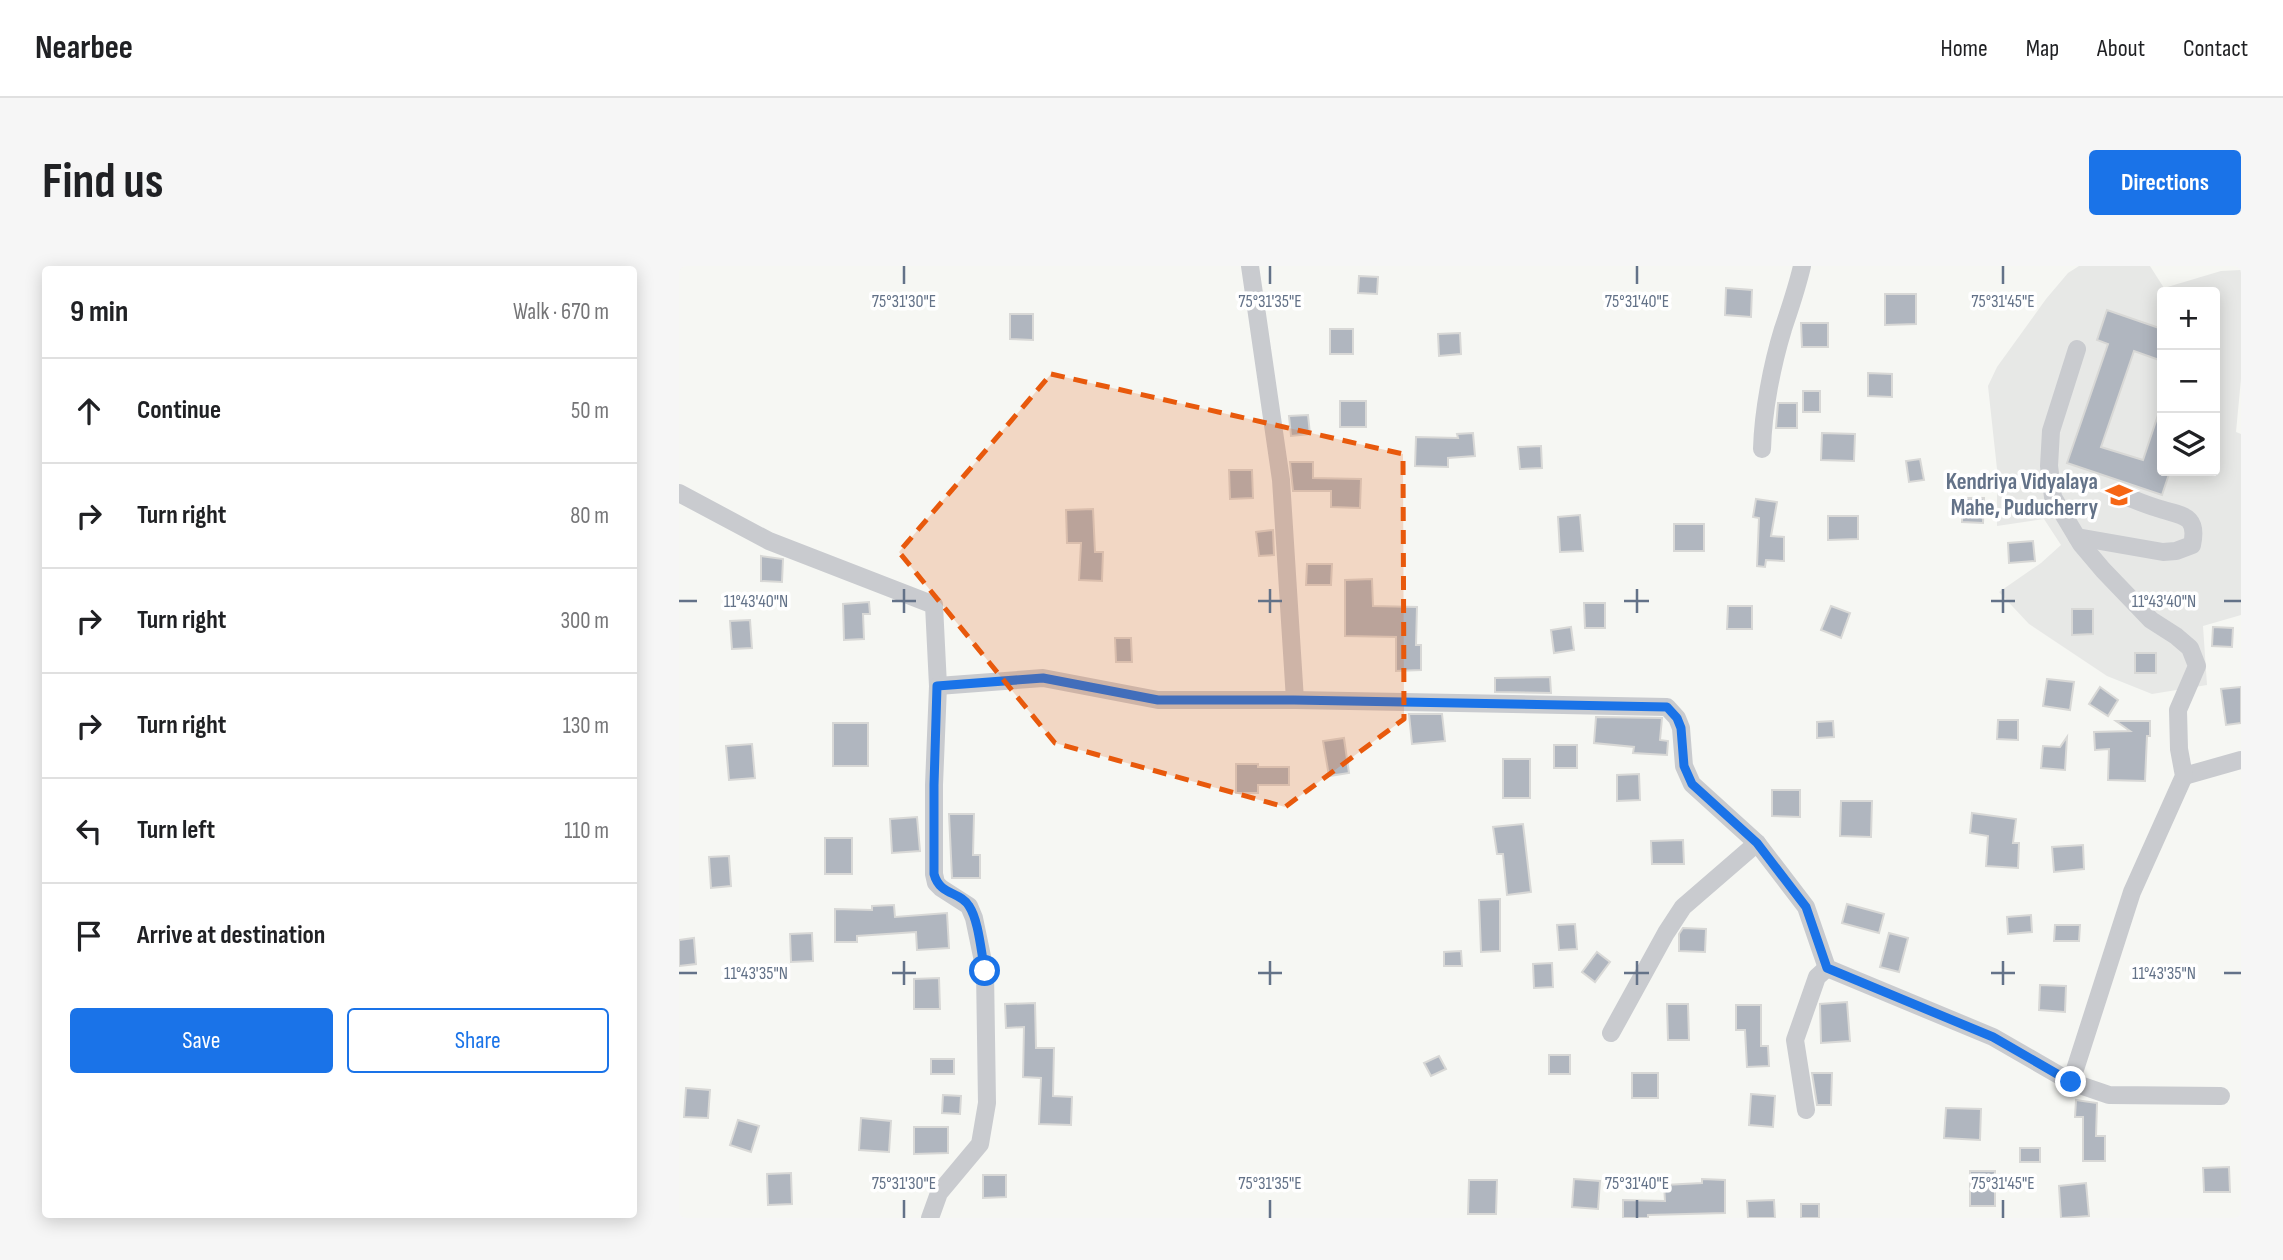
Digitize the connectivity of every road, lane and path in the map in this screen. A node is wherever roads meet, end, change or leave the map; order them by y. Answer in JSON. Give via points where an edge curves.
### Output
{"nodes":[{"id":1,"x":1250,"y":266,"type":"edge"},
{"id":2,"x":1802,"y":266,"type":"edge"},
{"id":3,"x":2077,"y":349,"type":"dead end"},
{"id":4,"x":1762,"y":449,"type":"dead end"},
{"id":5,"x":679,"y":493,"type":"edge"},
{"id":6,"x":2120,"y":494,"type":"dead end"},
{"id":7,"x":2077,"y":537,"type":"junction"},
{"id":8,"x":937,"y":686,"type":"junction"},
{"id":9,"x":1294,"y":700,"type":"junction"},
{"id":10,"x":2241,"y":760,"type":"edge"},
{"id":11,"x":2184,"y":776,"type":"junction"},
{"id":12,"x":1757,"y":843,"type":"junction"},
{"id":13,"x":1827,"y":968,"type":"junction"},
{"id":14,"x":1611,"y":1033,"type":"dead end"},
{"id":15,"x":2071,"y":1082,"type":"junction"},
{"id":16,"x":2221,"y":1096,"type":"dead end"},
{"id":17,"x":1806,"y":1110,"type":"dead end"},
{"id":18,"x":930,"y":1218,"type":"edge"}],
"edges":[{"from":1,"to":9,"type":"street","via":[[1281,480]]},
{"from":2,"to":4,"type":"street","via":[[1782,332]]},
{"from":3,"to":7,"type":"street","via":[[2051,431],[2049,467],[2053,497]]},
{"from":5,"to":8,"type":"street","via":[[769,541],[934,605]]},
{"from":6,"to":7,"type":"street","via":[[2183,515],[2195,531],[2192,545],[2163,552]]},
{"from":7,"to":11,"type":"street","via":[[2151,620],[2190,648],[2197,666],[2178,710]]},
{"from":8,"to":9,"type":"street","via":[[1043,678],[1158,700]]},
{"from":8,"to":18,"type":"street","via":[[934,874],[936,883],[969,906],[974,918],[985,971],[987,1103],[980,1144],[939,1193]]},
{"from":9,"to":12,"type":"street","via":[[1667,707],[1681,728],[1684,766],[1692,784]]},
{"from":10,"to":11,"type":"street"},
{"from":11,"to":15,"type":"street","via":[[2132,892]]},
{"from":12,"to":13,"type":"street","via":[[1806,907]]},
{"from":12,"to":14,"type":"street","via":[[1683,907]]},
{"from":13,"to":15,"type":"street","via":[[1993,1037]]},
{"from":13,"to":17,"type":"street","via":[[1817,977],[1795,1040]]},
{"from":15,"to":16,"type":"street","via":[[2109,1095]]}]}
